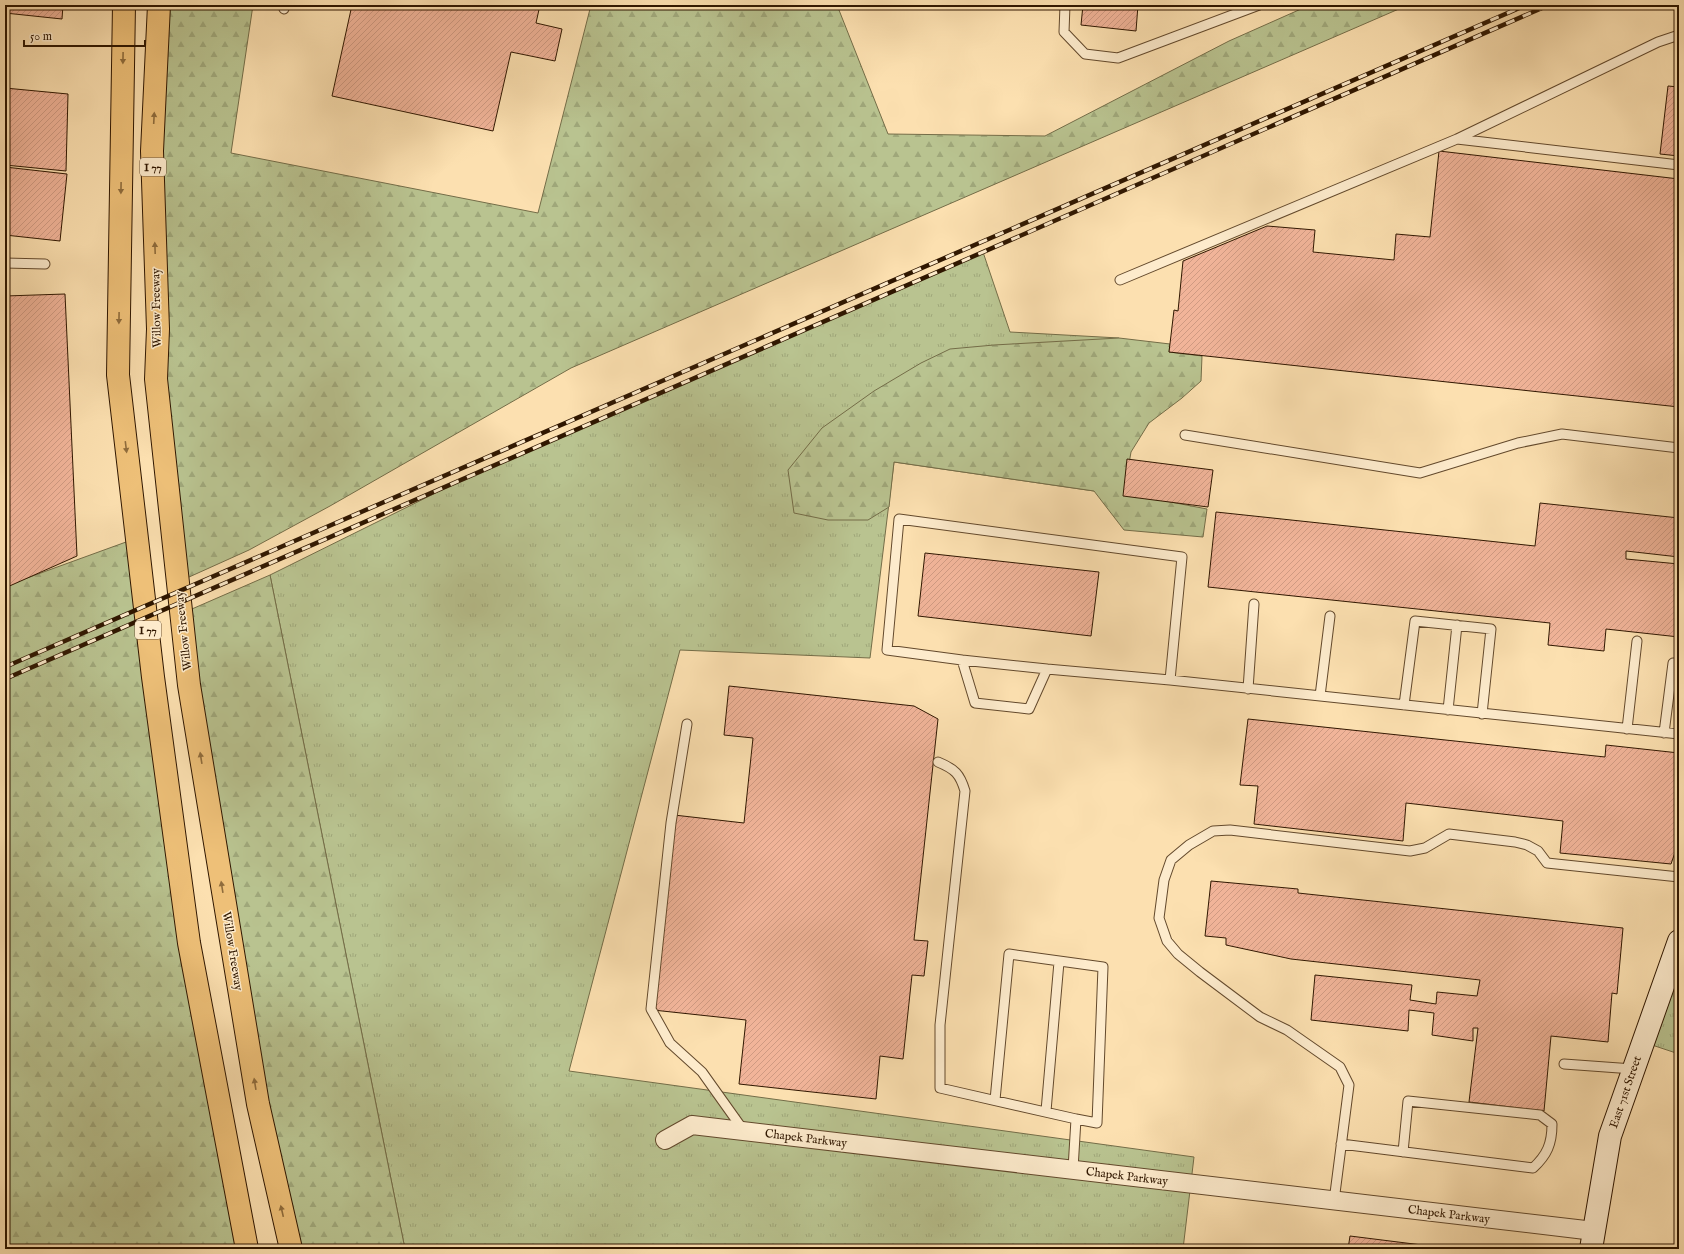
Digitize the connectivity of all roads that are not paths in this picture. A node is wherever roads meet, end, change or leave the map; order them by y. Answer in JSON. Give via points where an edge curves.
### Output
{"nodes":[{"id":1,"x":124,"y":5,"type":"edge"},
{"id":2,"x":159,"y":5,"type":"edge"},
{"id":3,"x":1065,"y":5,"type":"edge"},
{"id":4,"x":1259,"y":5,"type":"edge"},
{"id":5,"x":1679,"y":35,"type":"edge"},
{"id":6,"x":1457,"y":139,"type":"junction"},
{"id":7,"x":1679,"y":165,"type":"edge"},
{"id":8,"x":5,"y":263,"type":"edge"},
{"id":9,"x":45,"y":264,"type":"dead end"},
{"id":10,"x":1120,"y":280,"type":"dead end"},
{"id":11,"x":1185,"y":435,"type":"dead end"},
{"id":12,"x":1679,"y":448,"type":"edge"},
{"id":13,"x":1254,"y":604,"type":"dead end"},
{"id":14,"x":1330,"y":616,"type":"dead end"},
{"id":15,"x":1457,"y":625,"type":"junction"},
{"id":16,"x":1637,"y":641,"type":"dead end"},
{"id":17,"x":962,"y":660,"type":"junction"},
{"id":18,"x":1679,"y":664,"type":"edge"},
{"id":19,"x":1047,"y":669,"type":"junction"},
{"id":20,"x":1170,"y":680,"type":"junction"},
{"id":21,"x":1248,"y":689,"type":"junction"},
{"id":22,"x":1320,"y":696,"type":"junction"},
{"id":23,"x":1404,"y":705,"type":"junction"},
{"id":24,"x":1448,"y":710,"type":"junction"},
{"id":25,"x":1482,"y":714,"type":"junction"},
{"id":26,"x":688,"y":724,"type":"dead end"},
{"id":27,"x":1627,"y":729,"type":"junction"},
{"id":28,"x":1664,"y":733,"type":"junction"},
{"id":29,"x":1679,"y":734,"type":"edge"},
{"id":30,"x":938,"y":762,"type":"dead end"},
{"id":31,"x":1679,"y":877,"type":"edge"},
{"id":32,"x":1679,"y":941,"type":"edge"},
{"id":33,"x":1060,"y":962,"type":"junction"},
{"id":34,"x":1564,"y":1064,"type":"dead end"},
{"id":35,"x":1634,"y":1069,"type":"junction"},
{"id":36,"x":995,"y":1100,"type":"junction"},
{"id":37,"x":1046,"y":1111,"type":"junction"},
{"id":38,"x":1076,"y":1119,"type":"junction"},
{"id":39,"x":744,"y":1131,"type":"junction"},
{"id":40,"x":665,"y":1140,"type":"dead end"},
{"id":41,"x":1341,"y":1144,"type":"junction"},
{"id":42,"x":1403,"y":1152,"type":"junction"},
{"id":43,"x":1073,"y":1169,"type":"junction"},
{"id":44,"x":1334,"y":1201,"type":"junction"},
{"id":45,"x":1592,"y":1240,"type":"edge"},
{"id":46,"x":247,"y":1249,"type":"edge"},
{"id":47,"x":291,"y":1249,"type":"edge"}],
"edges":[{"from":1,"to":46,"type":"highway","number":"I 77","one_way":true,"via":[[118,375],[153,676],[189,943]]},
{"from":47,"to":2,"type":"highway","name":"Willow Freeway","number":"I 77","one_way":true,"via":[[258,1104],[189,685],[157,386],[158,329],[152,151]]},
{"from":3,"to":4,"type":"lane","via":[[1064,32],[1085,54],[1118,58]]},
{"from":5,"to":6,"type":"lane","via":[[1658,42]]},
{"from":6,"to":7,"type":"lane"},
{"from":6,"to":10,"type":"lane"},
{"from":8,"to":9,"type":"lane"},
{"from":11,"to":12,"type":"lane","via":[[1420,473],[1518,443],[1562,434]]},
{"from":13,"to":21,"type":"lane"},
{"from":14,"to":22,"type":"lane"},
{"from":15,"to":23,"type":"lane","via":[[1414,621]]},
{"from":15,"to":24,"type":"lane"},
{"from":15,"to":25,"type":"lane","via":[[1491,629]]},
{"from":16,"to":27,"type":"lane"},
{"from":17,"to":19,"type":"lane"},
{"from":17,"to":19,"type":"lane","via":[[975,703],[1029,709]]},
{"from":17,"to":20,"type":"lane","via":[[887,650],[899,519],[1182,557]]},
{"from":18,"to":28,"type":"lane","via":[[1673,663]]},
{"from":19,"to":20,"type":"lane"},
{"from":20,"to":21,"type":"lane"},
{"from":21,"to":22,"type":"lane"},
{"from":22,"to":23,"type":"lane"},
{"from":23,"to":24,"type":"lane"},
{"from":24,"to":25,"type":"lane"},
{"from":25,"to":27,"type":"lane"},
{"from":26,"to":39,"type":"lane","via":[[671,823],[651,1009],[670,1043],[702,1072]]},
{"from":27,"to":28,"type":"lane"},
{"from":28,"to":29,"type":"lane"},
{"from":30,"to":36,"type":"lane","via":[[950,767],[961,778],[965,791],[940,1025],[940,1088]]},
{"from":31,"to":41,"type":"lane","via":[[1547,863],[1538,851],[1527,845],[1449,834],[1426,848],[1410,851],[1230,830],[1213,831],[1189,845],[1171,860],[1164,880],[1159,918],[1167,941],[1200,972],[1260,1017],[1287,1030],[1340,1067],[1349,1085]]},
{"from":32,"to":35,"type":"main road","name":"East 71st Street"},
{"from":33,"to":36,"type":"lane","via":[[1009,954]]},
{"from":33,"to":37,"type":"lane"},
{"from":33,"to":38,"type":"lane","via":[[1103,967],[1097,1123]]},
{"from":34,"to":35,"type":"lane"},
{"from":35,"to":45,"type":"main road","name":"East 71st Street","via":[[1610,1136]]},
{"from":36,"to":37,"type":"lane"},
{"from":37,"to":38,"type":"lane"},
{"from":38,"to":43,"type":"lane"},
{"from":39,"to":40,"type":"street","name":"Chapek Parkway","via":[[692,1125]]},
{"from":39,"to":43,"type":"street","name":"Chapek Parkway"},
{"from":41,"to":42,"type":"lane"},
{"from":41,"to":44,"type":"lane"},
{"from":42,"to":42,"type":"lane","via":[[1533,1168],[1544,1158],[1552,1134],[1552,1124],[1540,1116],[1408,1102]]},
{"from":43,"to":44,"type":"street","name":"Chapek Parkway"},
{"from":44,"to":45,"type":"street","name":"Chapek Parkway"}]}
